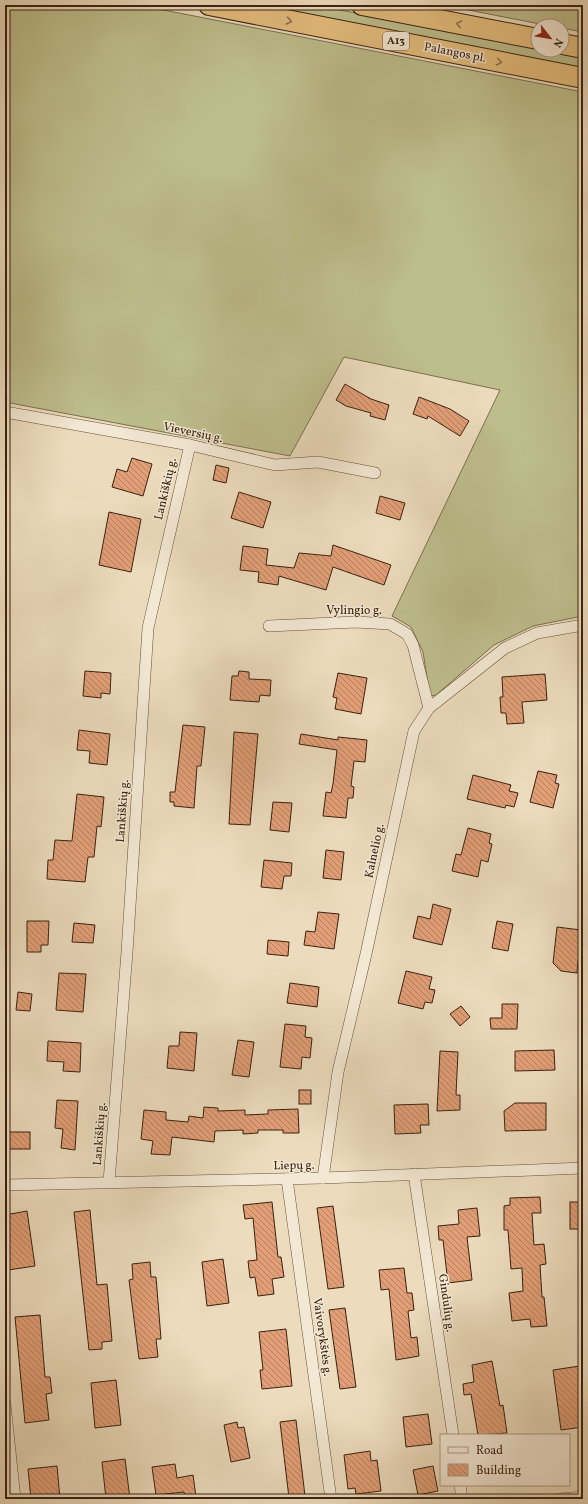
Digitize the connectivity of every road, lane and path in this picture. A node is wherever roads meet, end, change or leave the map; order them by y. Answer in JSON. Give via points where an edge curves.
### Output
{"nodes":[{"id":1,"x":209,"y":5,"type":"edge"},
{"id":2,"x":362,"y":5,"type":"edge"},
{"id":3,"x":530,"y":38,"type":"edge"},
{"id":4,"x":570,"y":46,"type":"edge"},
{"id":5,"x":583,"y":48,"type":"edge"},
{"id":6,"x":583,"y":78,"type":"edge"},
{"id":7,"x":5,"y":412,"type":"edge"},
{"id":8,"x":190,"y":445,"type":"junction"},
{"id":9,"x":376,"y":473,"type":"dead end"},
{"id":10,"x":583,"y":625,"type":"edge"},
{"id":11,"x":270,"y":626,"type":"dead end"},
{"id":12,"x":429,"y":708,"type":"junction"},
{"id":13,"x":583,"y":1168,"type":"edge"},
{"id":14,"x":414,"y":1174,"type":"junction"},
{"id":15,"x":323,"y":1178,"type":"junction"},
{"id":16,"x":287,"y":1179,"type":"junction"},
{"id":17,"x":110,"y":1182,"type":"junction"},
{"id":18,"x":5,"y":1185,"type":"edge"},
{"id":19,"x":5,"y":1404,"type":"edge"},
{"id":20,"x":453,"y":1434,"type":"edge"},
{"id":21,"x":460,"y":1486,"type":"edge"},
{"id":22,"x":583,"y":1497,"type":"edge"},
{"id":23,"x":15,"y":1499,"type":"edge"},
{"id":24,"x":331,"y":1499,"type":"edge"},
{"id":25,"x":462,"y":1499,"type":"edge"},
{"id":26,"x":560,"y":1499,"type":"edge"}],
"edges":[{"from":1,"to":6,"type":"highway","name":"Palangos pl.","number":"A13","one_way":true},
{"from":3,"to":2,"type":"highway","number":"A13","one_way":true},
{"from":4,"to":5,"type":"highway"},
{"from":7,"to":8,"type":"street","name":"Vieversių g."},
{"from":8,"to":9,"type":"street","name":"Vieversių g.","via":[[275,465],[318,462]]},
{"from":8,"to":17,"type":"street","name":"Lankiškių g.","via":[[148,628]]},
{"from":10,"to":12,"type":"street","name":"Kalnelio g.","via":[[536,633],[505,648]]},
{"from":11,"to":12,"type":"street","name":"Vylingio g.","via":[[356,622],[390,624],[406,634],[413,645]]},
{"from":12,"to":15,"type":"street","name":"Kalnelio g.","via":[[414,731],[338,1072]]},
{"from":13,"to":14,"type":"street","name":"Liepų g."},
{"from":14,"to":15,"type":"street","name":"Liepų g."},
{"from":14,"to":20,"type":"street","name":"Gindulių g."},
{"from":15,"to":16,"type":"street","name":"Liepų g."},
{"from":16,"to":17,"type":"street","name":"Liepų g."},
{"from":16,"to":24,"type":"street","name":"Vaivorykštės g."},
{"from":17,"to":18,"type":"street","name":"Liepų g."},
{"from":19,"to":23,"type":"street"},
{"from":21,"to":25,"type":"street"},
{"from":22,"to":26,"type":"street"}]}
